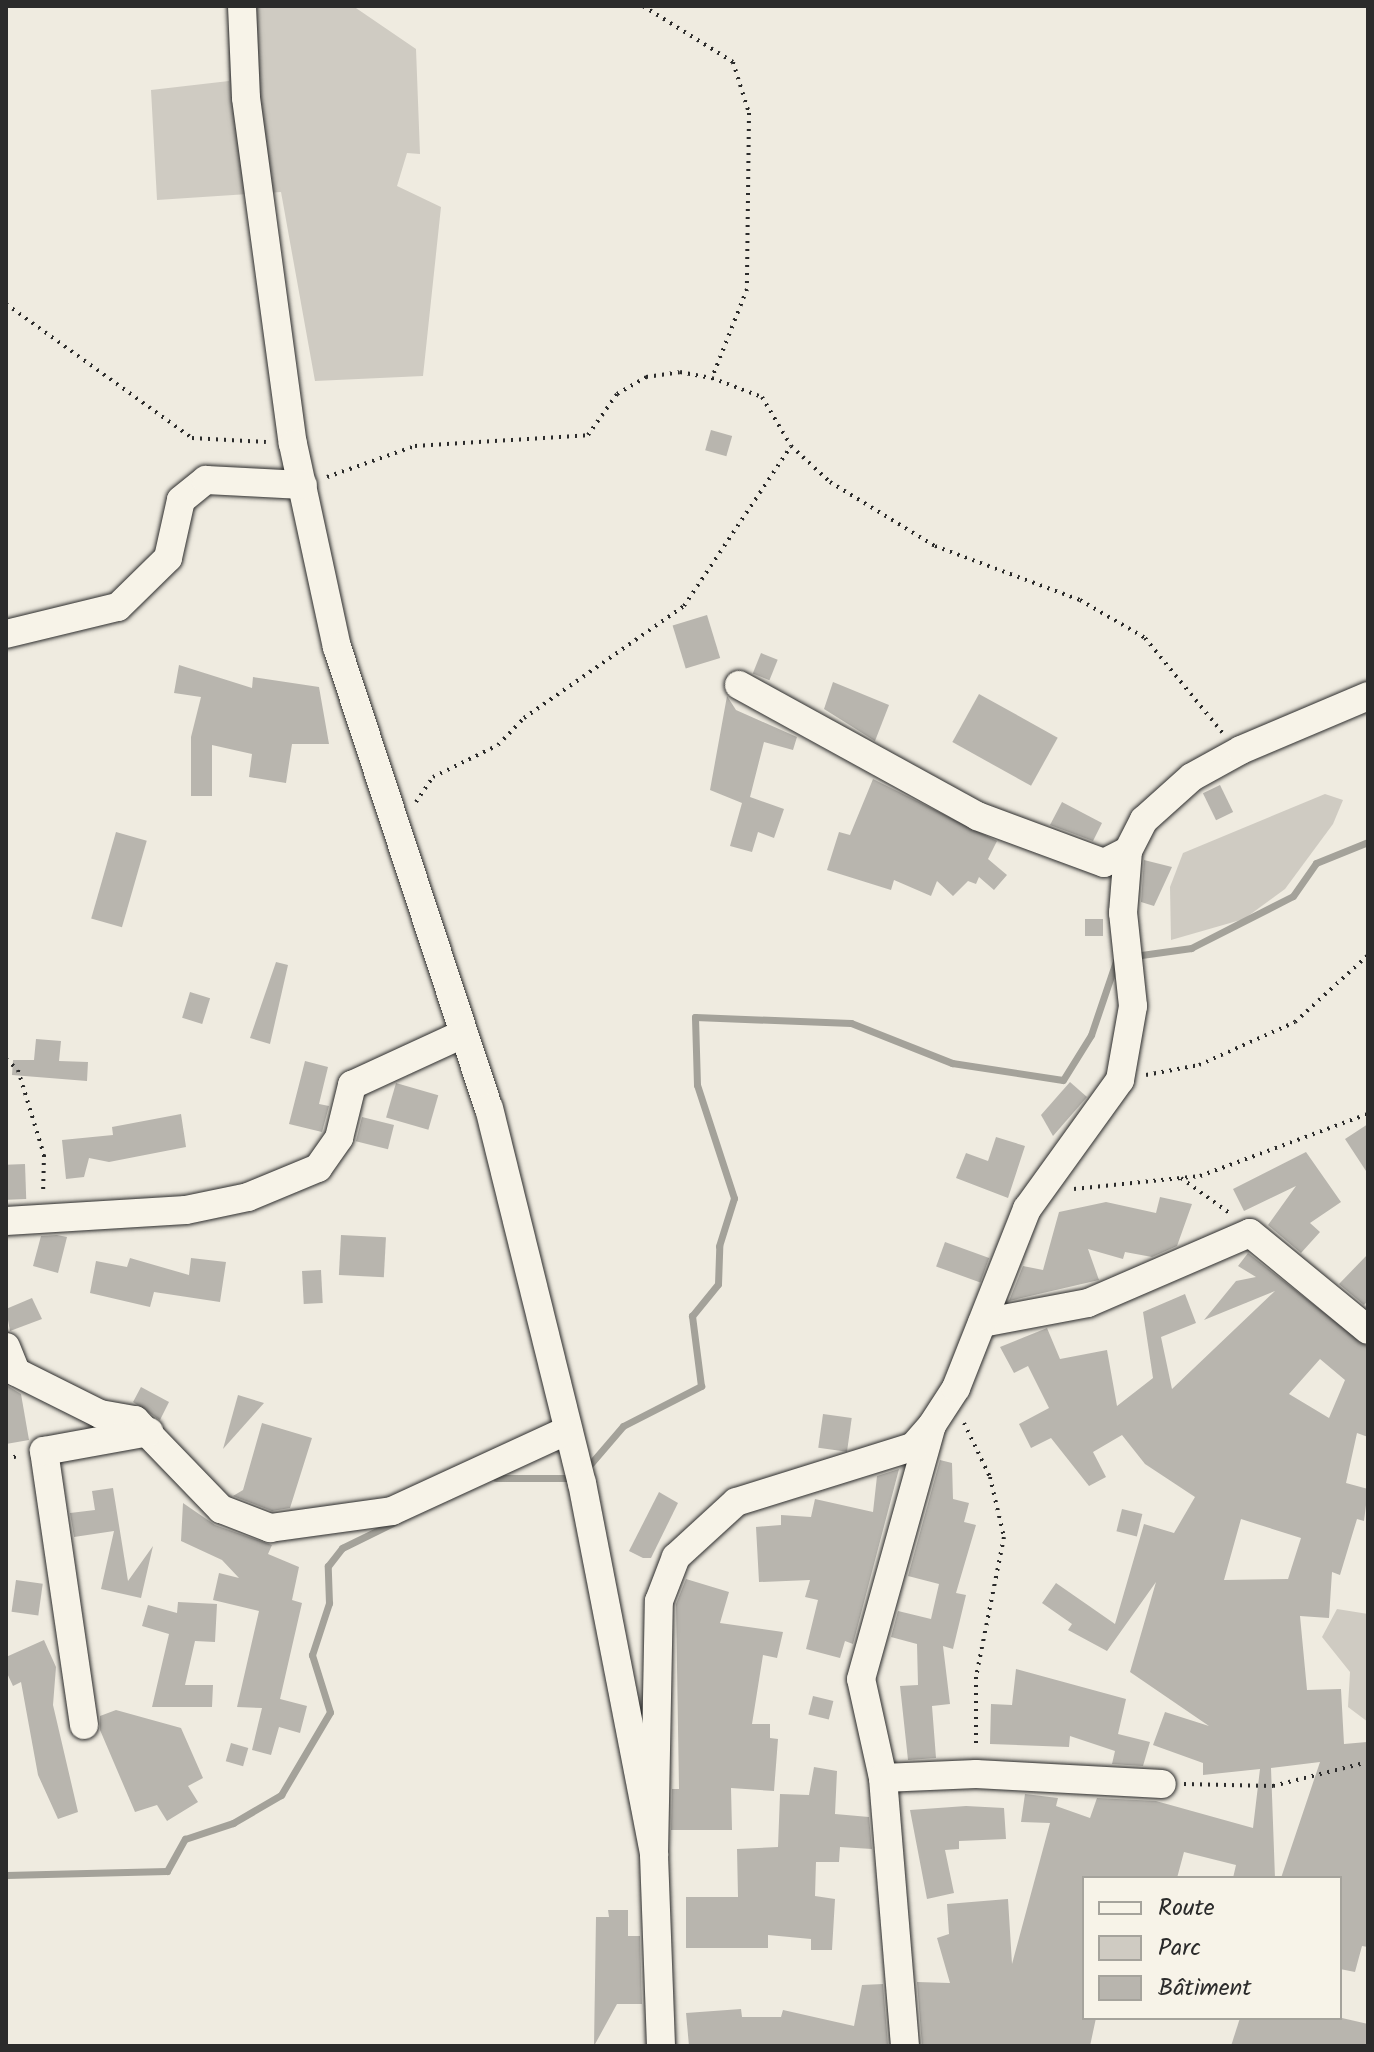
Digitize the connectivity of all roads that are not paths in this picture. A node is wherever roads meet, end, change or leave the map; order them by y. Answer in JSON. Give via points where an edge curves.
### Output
{"nodes":[{"id":1,"x":242,"y":6,"type":"edge"},
{"id":2,"x":303,"y":485,"type":"junction"},
{"id":3,"x":6,"y":634,"type":"edge"},
{"id":4,"x":739,"y":685,"type":"dead end"},
{"id":5,"x":1368,"y":696,"type":"edge"},
{"id":6,"x":1128,"y":851,"type":"junction"},
{"id":7,"x":463,"y":1034,"type":"junction"},
{"id":8,"x":6,"y":1221,"type":"edge"},
{"id":9,"x":982,"y":1323,"type":"junction"},
{"id":10,"x":1367,"y":1327,"type":"edge"},
{"id":11,"x":6,"y":1347,"type":"edge"},
{"id":12,"x":932,"y":1425,"type":"junction"},
{"id":13,"x":149,"y":1432,"type":"junction"},
{"id":14,"x":564,"y":1432,"type":"junction"},
{"id":15,"x":84,"y":1725,"type":"dead end"},
{"id":16,"x":883,"y":1778,"type":"junction"},
{"id":17,"x":1162,"y":1784,"type":"road end"},
{"id":18,"x":654,"y":1854,"type":"junction"},
{"id":19,"x":661,"y":2046,"type":"edge"},
{"id":20,"x":905,"y":2046,"type":"edge"}],
"edges":[{"from":1,"to":2,"type":"street","via":[[246,98]]},
{"from":2,"to":3,"type":"street","via":[[206,480],[181,500],[168,558],[118,607]]},
{"from":2,"to":7,"type":"street","via":[[337,647]]},
{"from":4,"to":6,"type":"street","via":[[977,816],[1104,863]]},
{"from":5,"to":6,"type":"street","via":[[1241,750],[1163,801]]},
{"from":6,"to":9,"type":"street","via":[[1127,952],[1133,1006],[1120,1080],[1037,1193]]},
{"from":7,"to":8,"type":"street","via":[[352,1085],[339,1138],[318,1168],[248,1197],[186,1210]]},
{"from":7,"to":14,"type":"street","via":[[489,1108]]},
{"from":9,"to":10,"type":"street","via":[[1088,1303],[1250,1233]]},
{"from":9,"to":12,"type":"street","via":[[951,1396]]},
{"from":11,"to":13,"type":"street","via":[[16,1372]]},
{"from":12,"to":16,"type":"street","via":[[861,1679]]},
{"from":12,"to":18,"type":"street","via":[[913,1447],[736,1502],[676,1557],[659,1601]]},
{"from":13,"to":14,"type":"street","via":[[221,1509],[270,1528],[392,1511]]},
{"from":13,"to":15,"type":"street","via":[[44,1451]]},
{"from":14,"to":18,"type":"street","via":[[579,1473]]},
{"from":16,"to":17,"type":"street","via":[[976,1774]]},
{"from":16,"to":20,"type":"street"},
{"from":18,"to":19,"type":"street"}]}
